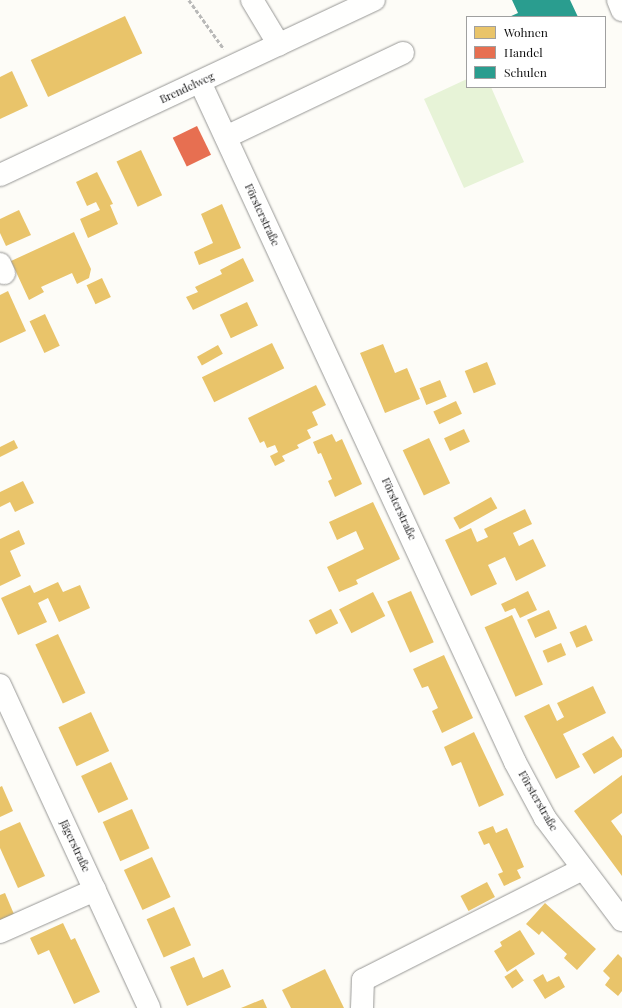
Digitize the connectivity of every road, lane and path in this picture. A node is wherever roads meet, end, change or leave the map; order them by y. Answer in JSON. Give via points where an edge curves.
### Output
{"nodes":[{"id":1,"x":189,"y":0,"type":"edge"},
{"id":2,"x":252,"y":0,"type":"edge"},
{"id":3,"x":374,"y":0,"type":"edge"},
{"id":4,"x":618,"y":0,"type":"edge"},
{"id":5,"x":622,"y":10,"type":"edge"},
{"id":6,"x":279,"y":45,"type":"junction"},
{"id":7,"x":403,"y":53,"type":"dead end"},
{"id":8,"x":235,"y":65,"type":"junction"},
{"id":9,"x":200,"y":82,"type":"junction"},
{"id":10,"x":226,"y":137,"type":"junction"},
{"id":11,"x":0,"y":175,"type":"edge"},
{"id":12,"x":2,"y":694,"type":"edge"},
{"id":13,"x":581,"y":870,"type":"junction"},
{"id":14,"x":95,"y":890,"type":"junction"},
{"id":15,"x":622,"y":920,"type":"edge"},
{"id":16,"x":0,"y":932,"type":"edge"},
{"id":17,"x":149,"y":1008,"type":"edge"},
{"id":18,"x":362,"y":1008,"type":"edge"}],
"edges":[{"from":1,"to":8,"type":"path"},
{"from":2,"to":6,"type":"street"},
{"from":3,"to":6,"type":"street","name":"Brendelweg"},
{"from":4,"to":5,"type":"street"},
{"from":6,"to":8,"type":"street","name":"Brendelweg"},
{"from":7,"to":10,"type":"street"},
{"from":8,"to":9,"type":"street","name":"Brendelweg"},
{"from":9,"to":10,"type":"street","name":"Försterstraße"},
{"from":9,"to":11,"type":"street","name":"Brendelweg"},
{"from":10,"to":13,"type":"street","name":"Försterstraße","via":[[515,762],[545,818]]},
{"from":12,"to":14,"type":"street","name":"Jägerstraße"},
{"from":13,"to":15,"type":"street","name":"Försterstraße"},
{"from":13,"to":18,"type":"street","via":[[363,980]]},
{"from":14,"to":16,"type":"street"},
{"from":14,"to":17,"type":"street","name":"Jägerstraße"}]}
